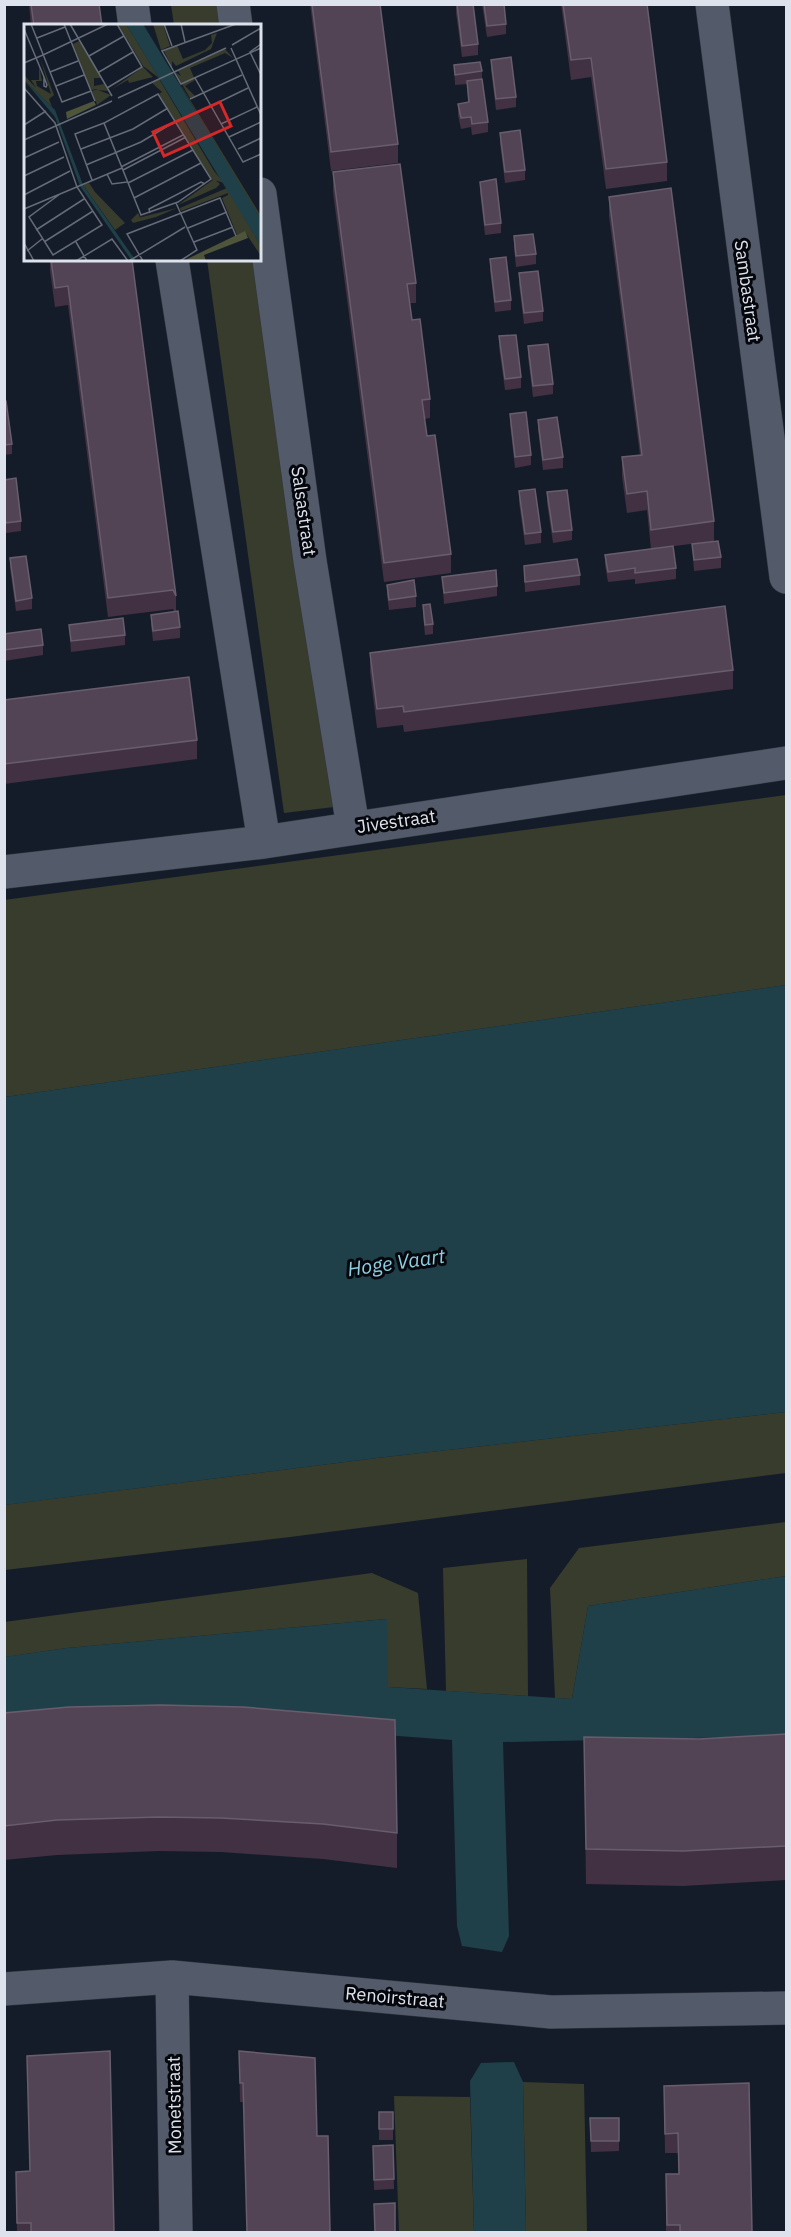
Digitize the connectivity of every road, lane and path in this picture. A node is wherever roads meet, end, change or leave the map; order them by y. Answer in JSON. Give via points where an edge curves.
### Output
{"nodes":[{"id":1,"x":132,"y":4,"type":"edge"},
{"id":2,"x":233,"y":4,"type":"edge"},
{"id":3,"x":712,"y":4,"type":"edge"},
{"id":4,"x":135,"y":24,"type":"edge"},
{"id":5,"x":236,"y":24,"type":"edge"},
{"id":6,"x":261,"y":201,"type":"edge"},
{"id":7,"x":172,"y":261,"type":"edge"},
{"id":8,"x":786,"y":578,"type":"edge"},
{"id":9,"x":786,"y":763,"type":"edge"},
{"id":10,"x":353,"y":827,"type":"junction"},
{"id":11,"x":264,"y":842,"type":"junction"},
{"id":12,"x":4,"y":872,"type":"edge"},
{"id":13,"x":172,"y":1977,"type":"junction"},
{"id":14,"x":4,"y":1989,"type":"edge"},
{"id":15,"x":786,"y":2008,"type":"edge"},
{"id":16,"x":176,"y":2232,"type":"edge"}],
"edges":[{"from":1,"to":4,"type":"street"},
{"from":2,"to":5,"type":"street"},
{"from":3,"to":8,"type":"street","name":"Sambastraat"},
{"from":6,"to":10,"type":"street","name":"Salsastraat","via":[[310,561]]},
{"from":7,"to":11,"type":"street"},
{"from":9,"to":10,"type":"street","name":"Jivestraat"},
{"from":10,"to":11,"type":"street","name":"Jivestraat"},
{"from":11,"to":12,"type":"street","name":"Jivestraat"},
{"from":13,"to":14,"type":"street","name":"Renoirstraat"},
{"from":13,"to":15,"type":"street","name":"Renoirstraat","via":[[551,2012]]},
{"from":13,"to":16,"type":"street","name":"Monetstraat"}]}
